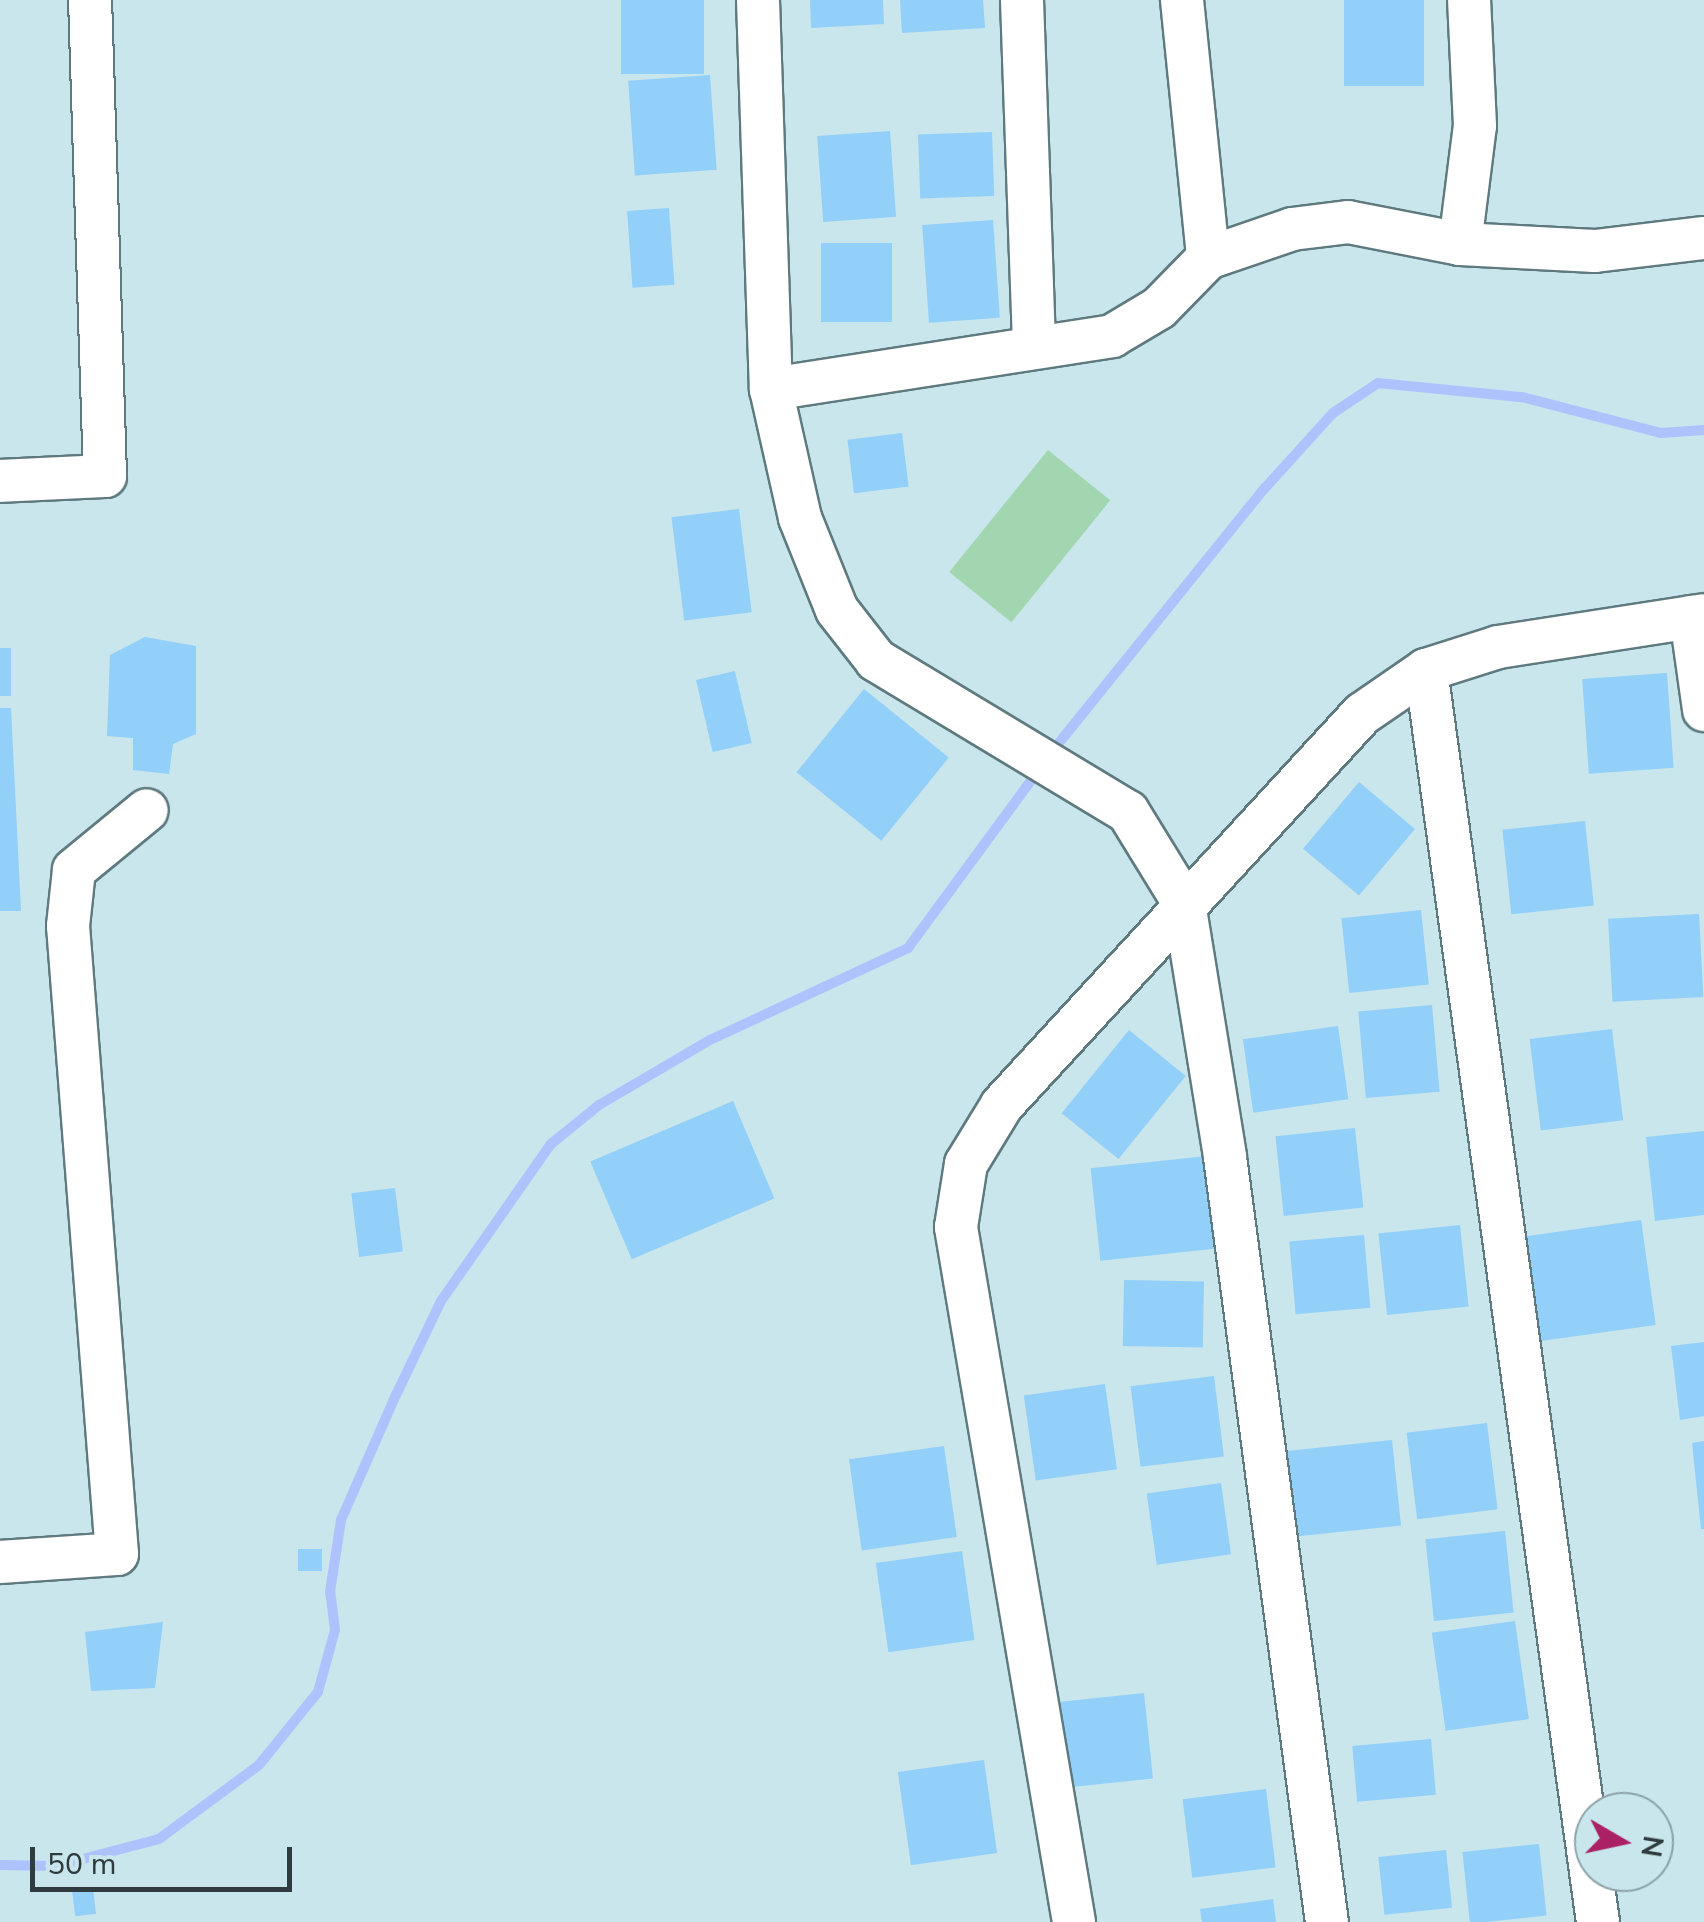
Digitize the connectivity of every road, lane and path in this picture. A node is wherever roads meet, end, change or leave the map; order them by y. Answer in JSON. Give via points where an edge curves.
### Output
{"nodes":[{"id":1,"x":90,"y":0,"type":"edge"},
{"id":2,"x":758,"y":0,"type":"edge"},
{"id":3,"x":1022,"y":0,"type":"edge"},
{"id":4,"x":1182,"y":0,"type":"edge"},
{"id":5,"x":1469,"y":0,"type":"edge"},
{"id":6,"x":1704,"y":238,"type":"edge"},
{"id":7,"x":1460,"y":244,"type":"junction"},
{"id":8,"x":1208,"y":258,"type":"junction"},
{"id":9,"x":1034,"y":345,"type":"junction"},
{"id":10,"x":771,"y":389,"type":"junction"},
{"id":11,"x":0,"y":481,"type":"edge"},
{"id":12,"x":1697,"y":616,"type":"edge"},
{"id":13,"x":1426,"y":670,"type":"junction"},
{"id":14,"x":1704,"y":710,"type":"edge"},
{"id":15,"x":147,"y":810,"type":"dead end"},
{"id":16,"x":1184,"y":903,"type":"junction"},
{"id":17,"x":0,"y":1562,"type":"edge"},
{"id":18,"x":1074,"y":1922,"type":"edge"},
{"id":19,"x":1327,"y":1922,"type":"edge"},
{"id":20,"x":1598,"y":1922,"type":"edge"}],
"edges":[{"from":1,"to":11,"type":"street","via":[[105,476]]},
{"from":2,"to":10,"type":"street"},
{"from":3,"to":9,"type":"street"},
{"from":4,"to":8,"type":"street"},
{"from":5,"to":7,"type":"street","via":[[1475,126]]},
{"from":6,"to":7,"type":"street","via":[[1595,252]]},
{"from":7,"to":8,"type":"street","via":[[1348,222],[1292,229]]},
{"from":8,"to":9,"type":"street","via":[[1159,308],[1112,336]]},
{"from":9,"to":10,"type":"street"},
{"from":10,"to":16,"type":"street","via":[[800,518],[837,610],[876,660],[1128,812]]},
{"from":12,"to":13,"type":"street","via":[[1498,647]]},
{"from":12,"to":14,"type":"street"},
{"from":13,"to":16,"type":"street","via":[[1362,714]]},
{"from":13,"to":20,"type":"street"},
{"from":15,"to":17,"type":"street","via":[[74,870],[68,926],[118,1554]]},
{"from":16,"to":18,"type":"street","via":[[1002,1106],[966,1164],[956,1227]]},
{"from":16,"to":19,"type":"street","via":[[1225,1157]]}]}
